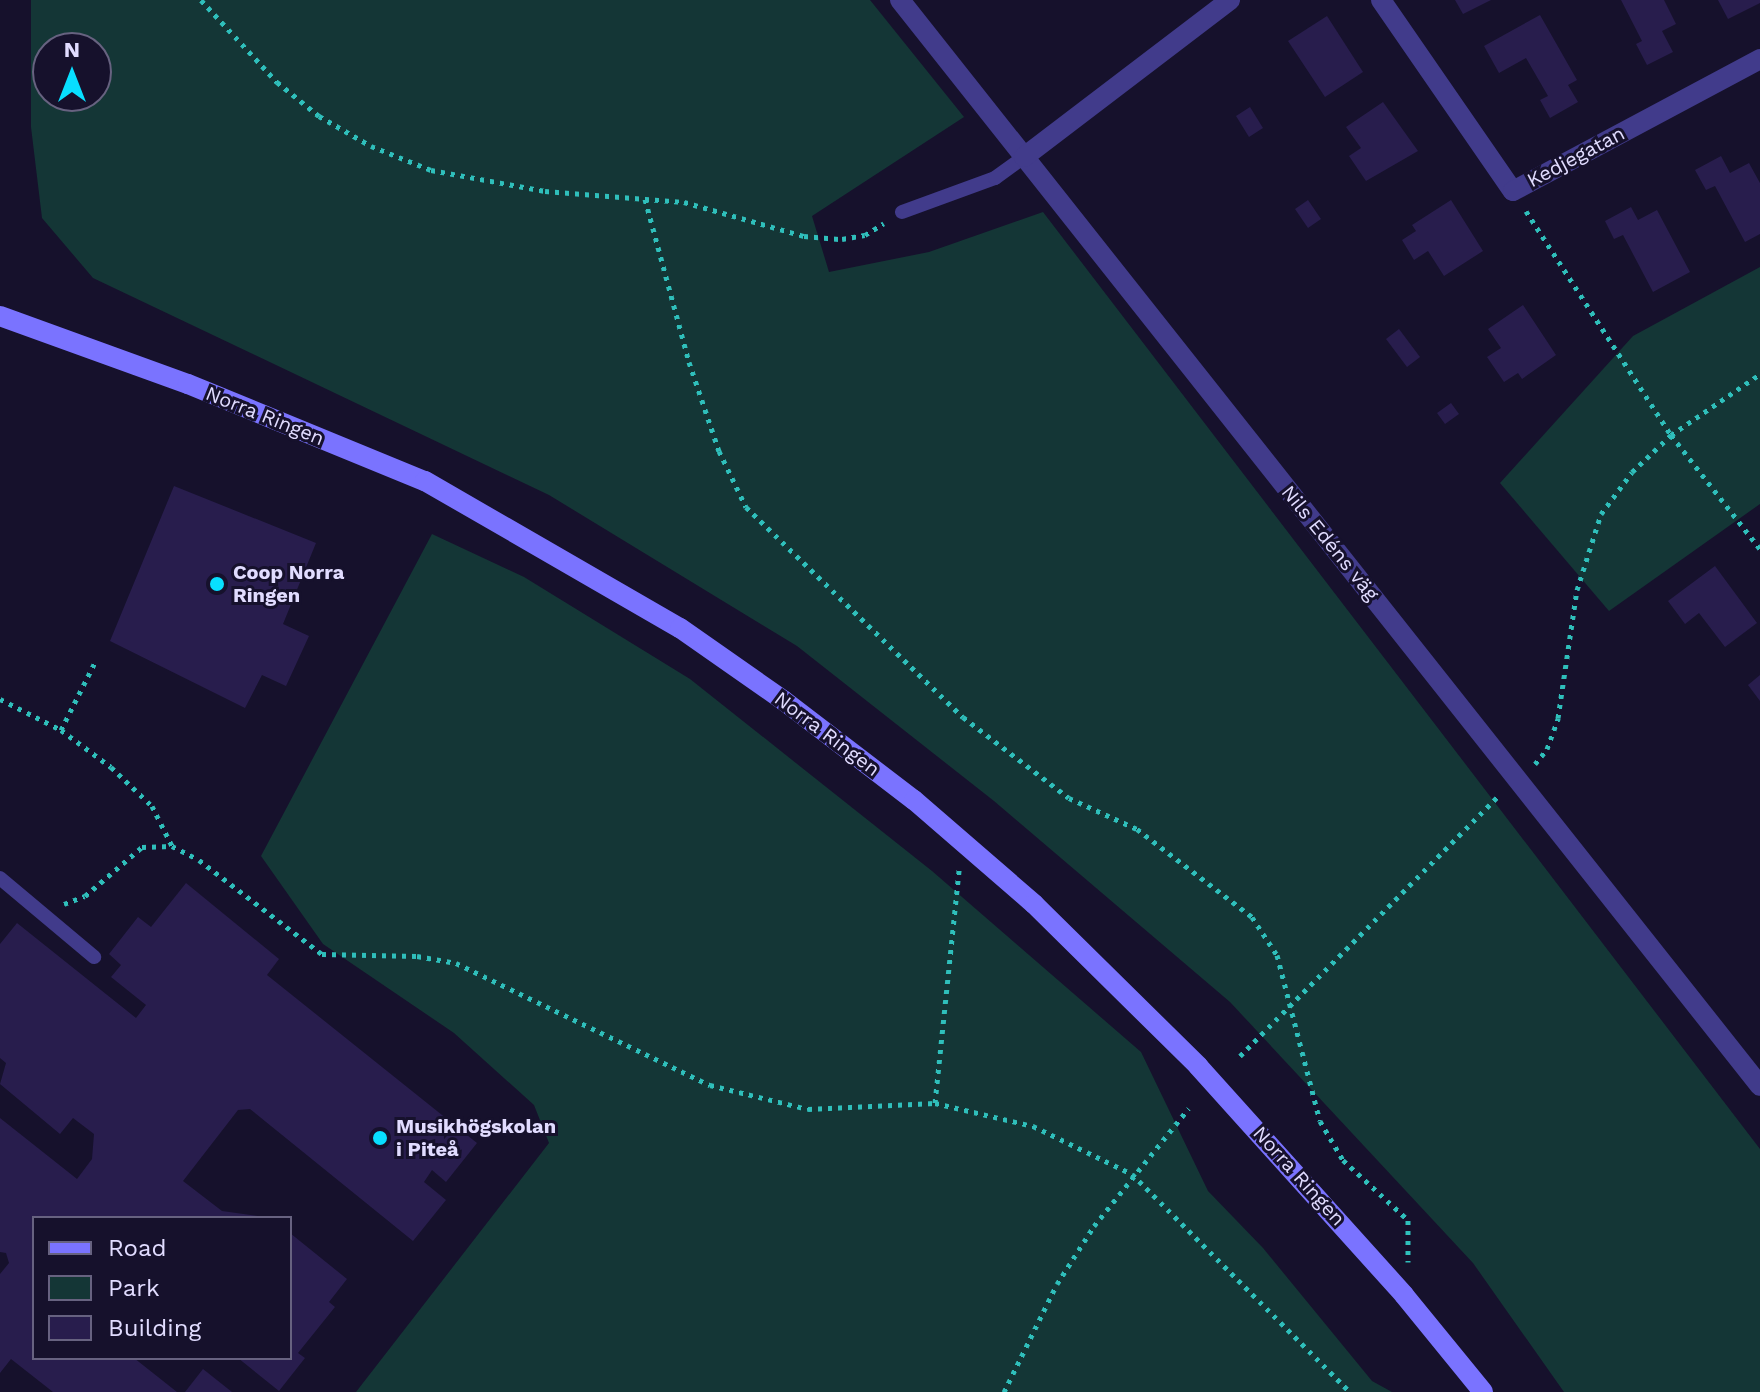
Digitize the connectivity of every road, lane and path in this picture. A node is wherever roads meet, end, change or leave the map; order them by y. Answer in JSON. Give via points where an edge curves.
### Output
{"nodes":[{"id":1,"x":201,"y":0,"type":"edge"},
{"id":2,"x":900,"y":0,"type":"edge"},
{"id":3,"x":1230,"y":0,"type":"edge"},
{"id":4,"x":1381,"y":0,"type":"edge"},
{"id":5,"x":1760,"y":59,"type":"edge"},
{"id":6,"x":1024,"y":157,"type":"junction"},
{"id":7,"x":1513,"y":191,"type":"junction"},
{"id":8,"x":645,"y":199,"type":"junction"},
{"id":9,"x":902,"y":212,"type":"joint"},
{"id":10,"x":0,"y":316,"type":"edge"},
{"id":11,"x":1760,"y":374,"type":"edge"},
{"id":12,"x":1671,"y":435,"type":"junction"},
{"id":13,"x":1760,"y":549,"type":"edge"},
{"id":14,"x":95,"y":662,"type":"dead end"},
{"id":15,"x":0,"y":699,"type":"edge"},
{"id":16,"x":61,"y":730,"type":"junction"},
{"id":17,"x":1520,"y":777,"type":"junction"},
{"id":18,"x":963,"y":842,"type":"junction"},
{"id":19,"x":172,"y":846,"type":"junction"},
{"id":20,"x":0,"y":878,"type":"edge"},
{"id":21,"x":35,"y":908,"type":"junction"},
{"id":22,"x":94,"y":957,"type":"dead end"},
{"id":23,"x":1290,"y":1006,"type":"junction"},
{"id":24,"x":1240,"y":1056,"type":"dead end"},
{"id":25,"x":1760,"y":1086,"type":"edge"},
{"id":26,"x":935,"y":1103,"type":"junction"},
{"id":27,"x":1189,"y":1108,"type":"dead end"},
{"id":28,"x":1132,"y":1174,"type":"junction"},
{"id":29,"x":1404,"y":1295,"type":"junction"},
{"id":30,"x":1004,"y":1392,"type":"edge"},
{"id":31,"x":1350,"y":1392,"type":"edge"},
{"id":32,"x":1483,"y":1392,"type":"edge"}],
"edges":[{"from":1,"to":8,"type":"path","via":[[277,82],[319,116],[371,146],[431,170],[505,185]]},
{"from":2,"to":6,"type":"street","name":"Nils Edéns väg"},
{"from":3,"to":6,"type":"street"},
{"from":4,"to":7,"type":"street","name":"Kedjegatan"},
{"from":5,"to":7,"type":"street","name":"Kedjegatan"},
{"from":6,"to":9,"type":"lane","via":[[995,178]]},
{"from":6,"to":17,"type":"street","name":"Nils Edéns väg"},
{"from":7,"to":12,"type":"path"},
{"from":8,"to":9,"type":"path","via":[[684,202],[804,236],[842,239],[865,235]]},
{"from":8,"to":23,"type":"path","via":[[689,362],[719,451],[746,507],[963,717],[1069,798],[1137,829],[1252,917],[1277,955]]},
{"from":10,"to":18,"type":"main road","name":"Norra Ringen","via":[[188,384],[425,481],[680,628],[903,790]]},
{"from":11,"to":12,"type":"path"},
{"from":12,"to":13,"type":"path"},
{"from":12,"to":17,"type":"path","via":[[1625,481],[1598,522],[1577,590],[1558,718],[1547,749]]},
{"from":14,"to":16,"type":"path"},
{"from":15,"to":16,"type":"path"},
{"from":16,"to":19,"type":"path","via":[[152,806]]},
{"from":17,"to":23,"type":"path"},
{"from":17,"to":25,"type":"street","name":"Nils Edéns väg"},
{"from":18,"to":26,"type":"path"},
{"from":18,"to":29,"type":"main road","name":"Norra Ringen","via":[[1198,1066]]},
{"from":19,"to":21,"type":"path","via":[[142,847],[85,896]]},
{"from":19,"to":26,"type":"path","via":[[199,860],[322,954],[417,956],[456,963],[646,1059],[710,1085],[808,1109]]},
{"from":20,"to":21,"type":"lane"},
{"from":21,"to":22,"type":"lane"},
{"from":23,"to":24,"type":"path"},
{"from":23,"to":29,"type":"path","via":[[1320,1121],[1343,1160],[1408,1220]]},
{"from":26,"to":28,"type":"path","via":[[1033,1126]]},
{"from":27,"to":28,"type":"path"},
{"from":28,"to":30,"type":"path","via":[[1057,1284]]},
{"from":28,"to":31,"type":"path"},
{"from":29,"to":32,"type":"main road","name":"Norra Ringen"}]}
